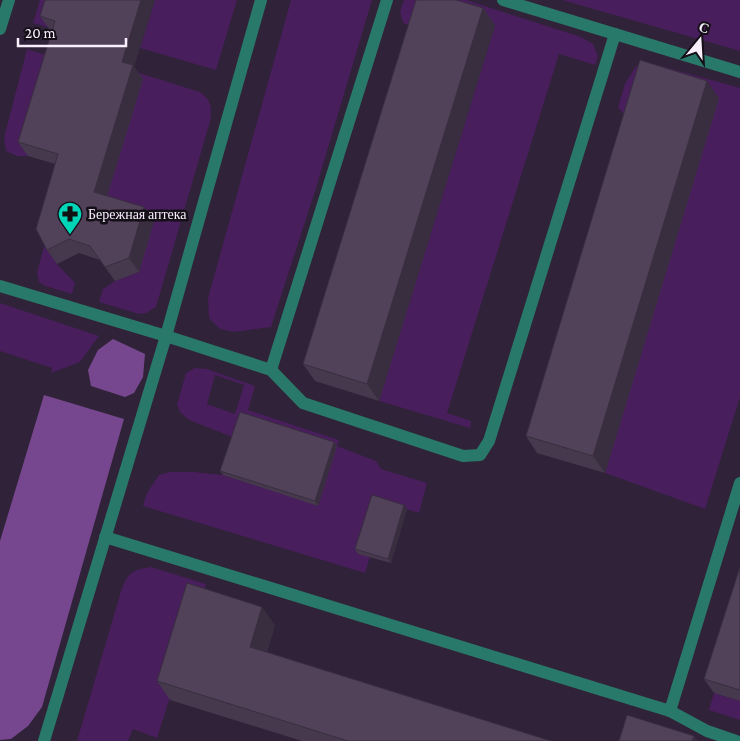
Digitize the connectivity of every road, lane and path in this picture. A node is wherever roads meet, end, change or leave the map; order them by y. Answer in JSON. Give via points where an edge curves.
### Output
{"nodes":[{"id":1,"x":9,"y":0,"type":"edge"},
{"id":2,"x":261,"y":0,"type":"edge"},
{"id":3,"x":387,"y":0,"type":"edge"},
{"id":4,"x":503,"y":0,"type":"edge"},
{"id":5,"x":0,"y":29,"type":"edge"},
{"id":6,"x":615,"y":34,"type":"junction"},
{"id":7,"x":740,"y":72,"type":"edge"},
{"id":8,"x":0,"y":286,"type":"edge"},
{"id":9,"x":166,"y":336,"type":"junction"},
{"id":10,"x":271,"y":370,"type":"junction"},
{"id":11,"x":740,"y":483,"type":"edge"},
{"id":12,"x":105,"y":536,"type":"junction"},
{"id":13,"x":670,"y":711,"type":"junction"},
{"id":14,"x":44,"y":741,"type":"edge"},
{"id":15,"x":736,"y":741,"type":"edge"}],
"edges":[{"from":1,"to":5,"type":"street"},
{"from":2,"to":9,"type":"street"},
{"from":3,"to":10,"type":"street"},
{"from":4,"to":6,"type":"street"},
{"from":6,"to":7,"type":"street"},
{"from":6,"to":10,"type":"street","via":[[489,440],[480,455],[463,456],[303,403]]},
{"from":8,"to":9,"type":"street"},
{"from":9,"to":10,"type":"street"},
{"from":9,"to":12,"type":"street"},
{"from":11,"to":13,"type":"street"},
{"from":12,"to":13,"type":"street"},
{"from":12,"to":14,"type":"street"},
{"from":13,"to":15,"type":"street","via":[[707,731]]}]}
